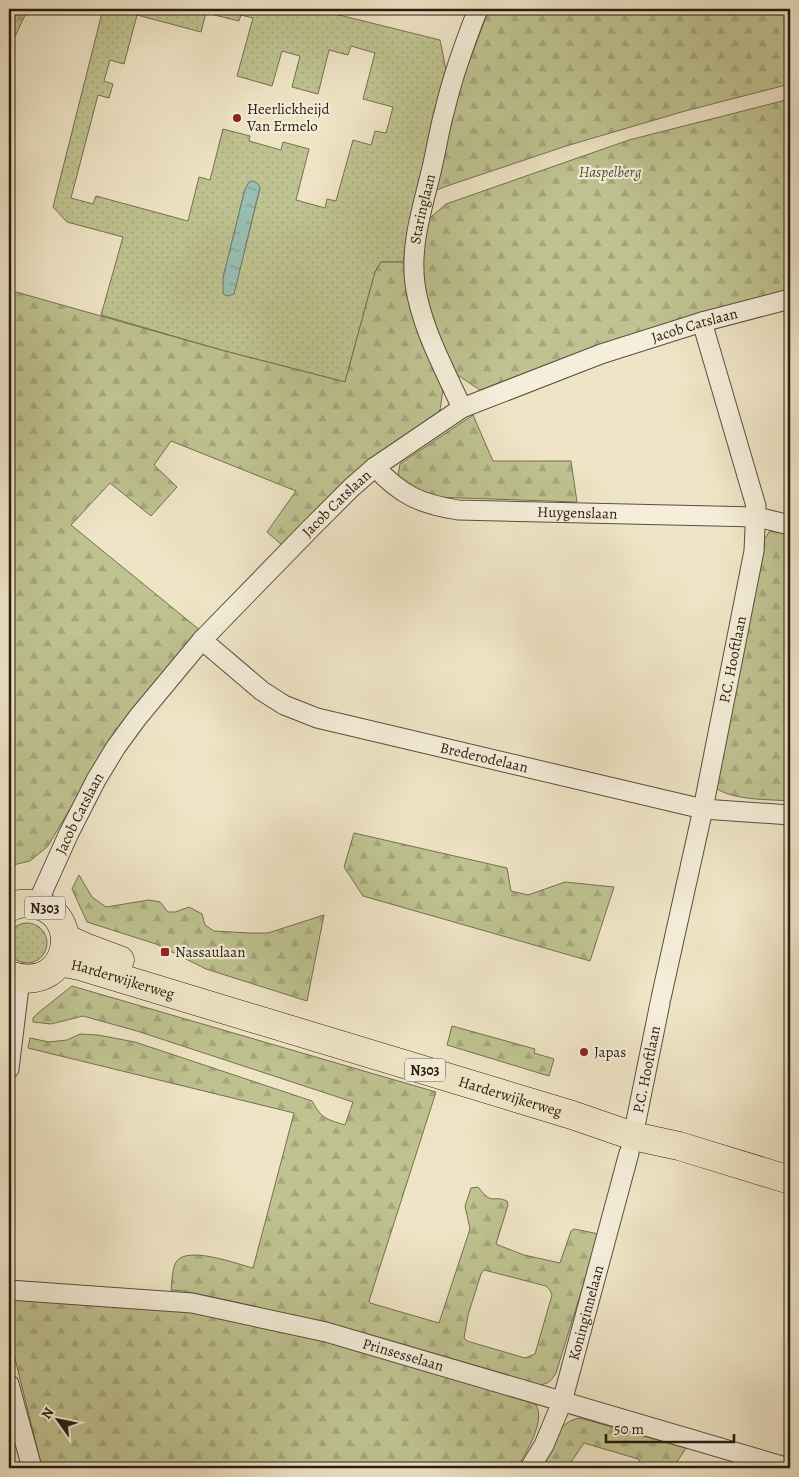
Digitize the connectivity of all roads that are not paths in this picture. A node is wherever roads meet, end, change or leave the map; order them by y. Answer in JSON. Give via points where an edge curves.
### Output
{"nodes":[{"id":1,"x":478,"y":9,"type":"edge"},
{"id":2,"x":790,"y":299,"type":"edge"},
{"id":3,"x":702,"y":322,"type":"junction"},
{"id":4,"x":462,"y":408,"type":"junction"},
{"id":5,"x":375,"y":467,"type":"junction"},
{"id":6,"x":757,"y":517,"type":"junction"},
{"id":7,"x":790,"y":525,"type":"edge"},
{"id":8,"x":202,"y":640,"type":"junction"},
{"id":9,"x":703,"y":809,"type":"junction"},
{"id":10,"x":790,"y":815,"type":"edge"},
{"id":11,"x":37,"y":904,"type":"junction"},
{"id":12,"x":9,"y":908,"type":"edge"},
{"id":13,"x":62,"y":950,"type":"junction"},
{"id":14,"x":15,"y":978,"type":"edge"},
{"id":15,"x":9,"y":1069,"type":"edge"},
{"id":16,"x":633,"y":1136,"type":"junction"},
{"id":17,"x":790,"y":1167,"type":"edge"},
{"id":18,"x":790,"y":1180,"type":"edge"},
{"id":19,"x":9,"y":1290,"type":"edge"},
{"id":20,"x":9,"y":1384,"type":"edge"},
{"id":21,"x":562,"y":1402,"type":"junction"},
{"id":22,"x":29,"y":1467,"type":"edge"},
{"id":23,"x":530,"y":1468,"type":"edge"},
{"id":24,"x":789,"y":1468,"type":"edge"}],
"edges":[{"from":1,"to":4,"type":"street","name":"Staringlaan","via":[[444,109],[413,250],[415,286],[426,327]]},
{"from":2,"to":3,"type":"street","name":"Jacob Catslaan"},
{"from":3,"to":4,"type":"street","name":"Jacob Catslaan","via":[[601,354]]},
{"from":3,"to":6,"type":"street","name":"P.C. Hooftlaan"},
{"from":4,"to":5,"type":"street","name":"Jacob Catslaan"},
{"from":5,"to":6,"type":"street","name":"Huygenslaan","via":[[391,484],[412,497],[458,510]]},
{"from":5,"to":8,"type":"street","name":"Jacob Catslaan"},
{"from":6,"to":7,"type":"street","name":"Huygenslaan"},
{"from":6,"to":9,"type":"street","name":"P.C. Hooftlaan","via":[[754,551]]},
{"from":8,"to":9,"type":"street","name":"Brederodelaan","via":[[262,691],[284,705],[317,718]]},
{"from":8,"to":11,"type":"street","name":"Jacob Catslaan","via":[[116,747],[69,833]]},
{"from":9,"to":10,"type":"street","name":"Brederodelaan"},
{"from":9,"to":16,"type":"street","name":"P.C. Hooftlaan"},
{"from":11,"to":12,"type":"main road","number":"N303","via":[[24,903]]},
{"from":11,"to":13,"type":"main road","number":"N303","via":[[48,909],[62,927]]},
{"from":13,"to":14,"type":"main road","via":[[52,971],[42,977],[31,980]]},
{"from":13,"to":16,"type":"main road","name":"Harderwijkerweg","number":"N303","via":[[85,947],[409,1054],[575,1104]]},
{"from":14,"to":15,"type":"street"},
{"from":16,"to":17,"type":"main road","name":"Harderwijkerweg","number":"N303","via":[[683,1136]]},
{"from":16,"to":18,"type":"main road","name":"Harderwijkerweg","number":"N303","via":[[679,1146]]},
{"from":16,"to":21,"type":"street","name":"Koninginnelaan"},
{"from":19,"to":21,"type":"street","name":"Prinsesselaan","via":[[192,1303],[326,1332]]},
{"from":20,"to":22,"type":"street"},
{"from":21,"to":23,"type":"street","name":"Koninginnelaan"},
{"from":21,"to":24,"type":"street","name":"Prinsesselaan"}]}
